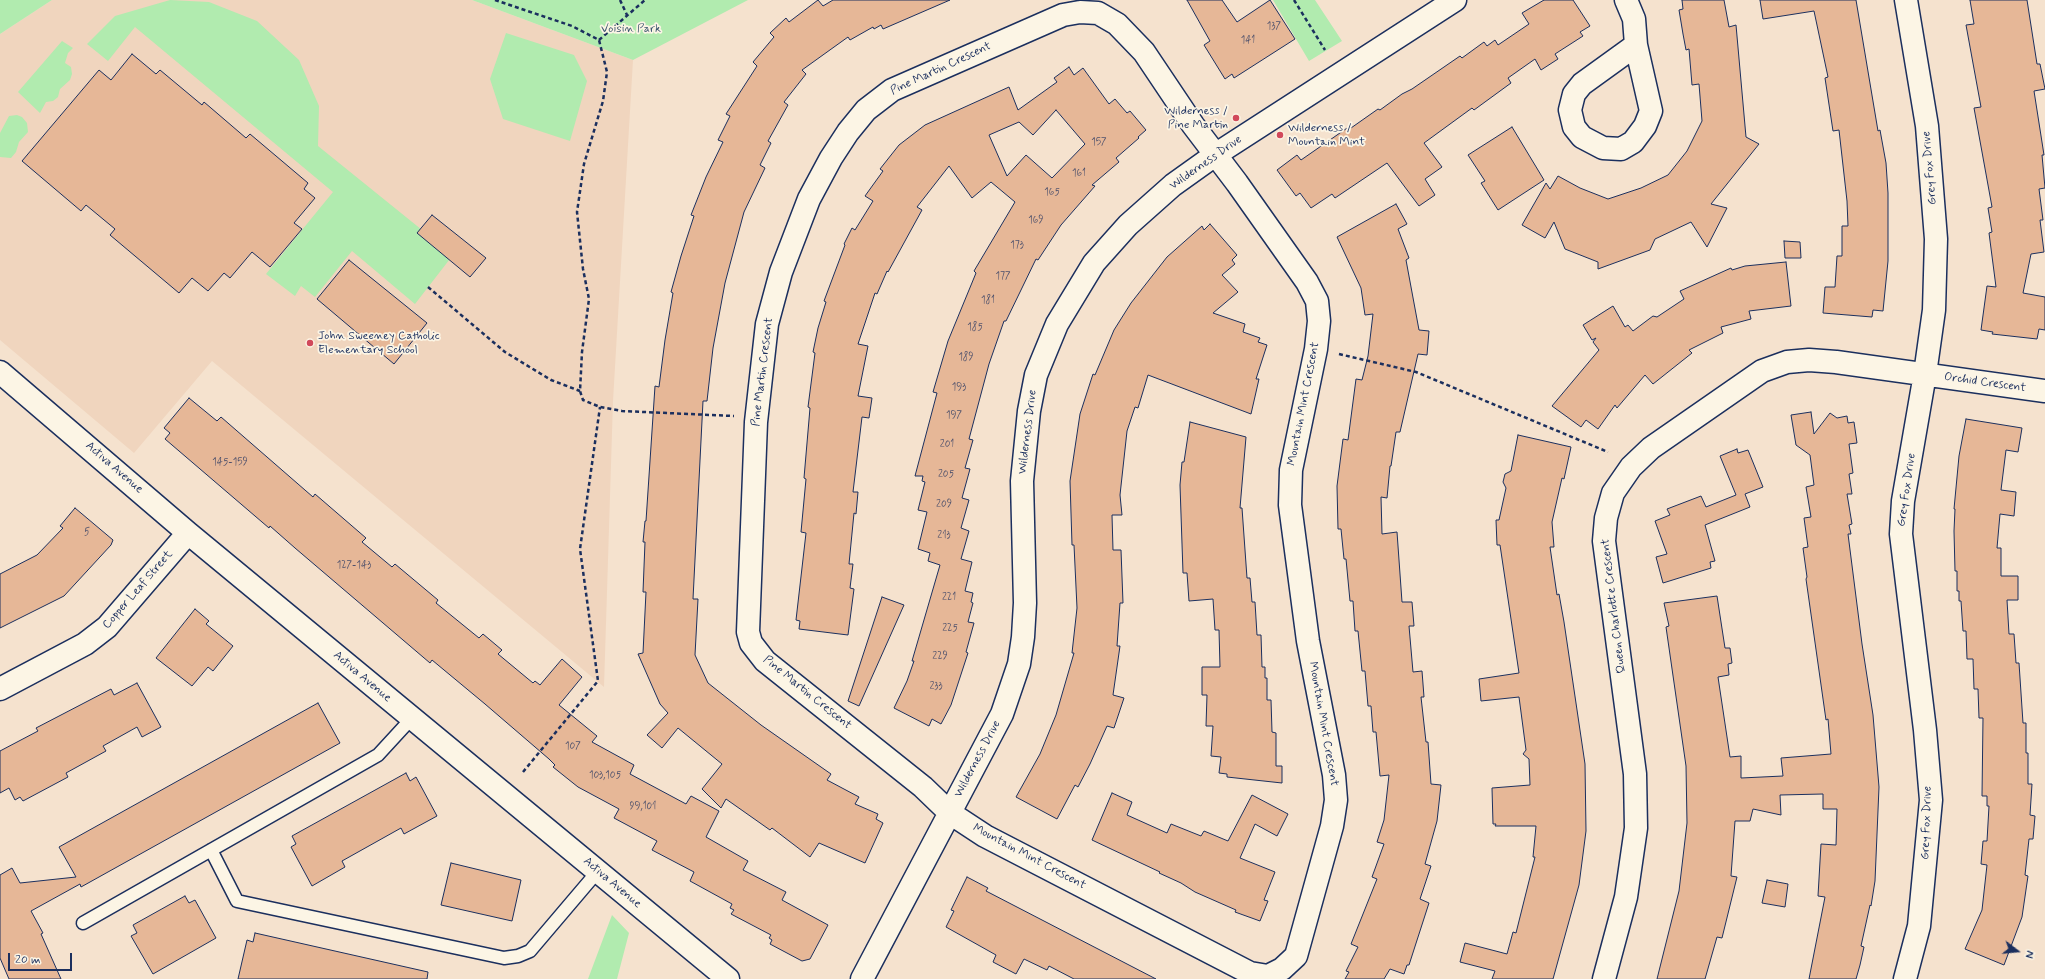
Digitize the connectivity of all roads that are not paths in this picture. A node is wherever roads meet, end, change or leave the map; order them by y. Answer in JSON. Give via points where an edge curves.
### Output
{"nodes":[{"id":1,"x":1455,"y":0,"type":"edge"},
{"id":2,"x":1626,"y":0,"type":"edge"},
{"id":3,"x":1906,"y":0,"type":"edge"},
{"id":4,"x":1636,"y":45,"type":"junction"},
{"id":5,"x":1215,"y":155,"type":"junction"},
{"id":6,"x":0,"y":372,"type":"edge"},
{"id":7,"x":1925,"y":374,"type":"junction"},
{"id":8,"x":2045,"y":391,"type":"edge"},
{"id":9,"x":188,"y":533,"type":"junction"},
{"id":10,"x":0,"y":689,"type":"edge"},
{"id":11,"x":412,"y":718,"type":"junction"},
{"id":12,"x":950,"y":813,"type":"junction"},
{"id":13,"x":211,"y":850,"type":"junction"},
{"id":14,"x":598,"y":871,"type":"junction"},
{"id":15,"x":83,"y":923,"type":"dead end"},
{"id":16,"x":1909,"y":977,"type":"edge"},
{"id":17,"x":728,"y":979,"type":"edge"},
{"id":18,"x":862,"y":979,"type":"edge"},
{"id":19,"x":1604,"y":979,"type":"edge"}],
"edges":[{"from":1,"to":5,"type":"street","name":"Wilderness Drive"},
{"from":2,"to":4,"type":"street","via":[[1634,19]]},
{"from":3,"to":7,"type":"street","name":"Grey Fox Drive","via":[[1927,126],[1936,239],[1934,310]]},
{"from":4,"to":4,"type":"street","via":[[1582,84],[1574,94],[1570,110],[1574,127],[1582,137],[1604,148],[1621,148],[1633,142],[1645,126],[1651,111]]},
{"from":5,"to":12,"type":"street","name":"Wilderness Drive","via":[[1173,185],[1128,224],[1094,263],[1057,324],[1036,375],[1029,411],[1022,481],[1024,603],[1019,664],[1002,714]]},
{"from":5,"to":12,"type":"street","name":"Mountain Mint Crescent","via":[[1307,282],[1316,301],[1319,321],[1316,349],[1290,470],[1290,505],[1308,641],[1334,775],[1336,800],[1332,826],[1296,956],[1282,969],[1268,976],[1250,973],[985,836]]},
{"from":5,"to":12,"type":"street","name":"Pine Martin Crescent","via":[[1144,52],[1117,24],[1098,13],[1080,12],[1063,15],[892,90],[866,110],[848,132],[809,199],[781,272],[767,324],[756,422],[748,632],[751,643],[765,661],[923,787]]},
{"from":6,"to":9,"type":"street","name":"Activa Avenue"},
{"from":7,"to":8,"type":"street","name":"Orchid Crescent"},
{"from":7,"to":16,"type":"street","name":"Grey Fox Drive","via":[[1903,502],[1901,534],[1925,730],[1930,800],[1919,926]]},
{"from":7,"to":19,"type":"street","name":"Queen Charlotte Crescent","via":[[1809,360],[1787,362],[1762,371],[1651,448],[1631,467],[1613,493],[1606,518],[1604,541],[1635,774],[1636,828],[1626,897]]},
{"from":9,"to":10,"type":"street","name":"Copper Leaf Street","via":[[107,627],[85,644]]},
{"from":9,"to":11,"type":"street","name":"Activa Avenue"},
{"from":11,"to":13,"type":"lane","via":[[378,755]]},
{"from":11,"to":14,"type":"street","name":"Activa Avenue"},
{"from":12,"to":18,"type":"street","name":"Wilderness Drive"},
{"from":13,"to":14,"type":"lane","via":[[237,901],[504,958],[530,951]]},
{"from":13,"to":15,"type":"lane"},
{"from":14,"to":17,"type":"street","name":"Activa Avenue"}]}
